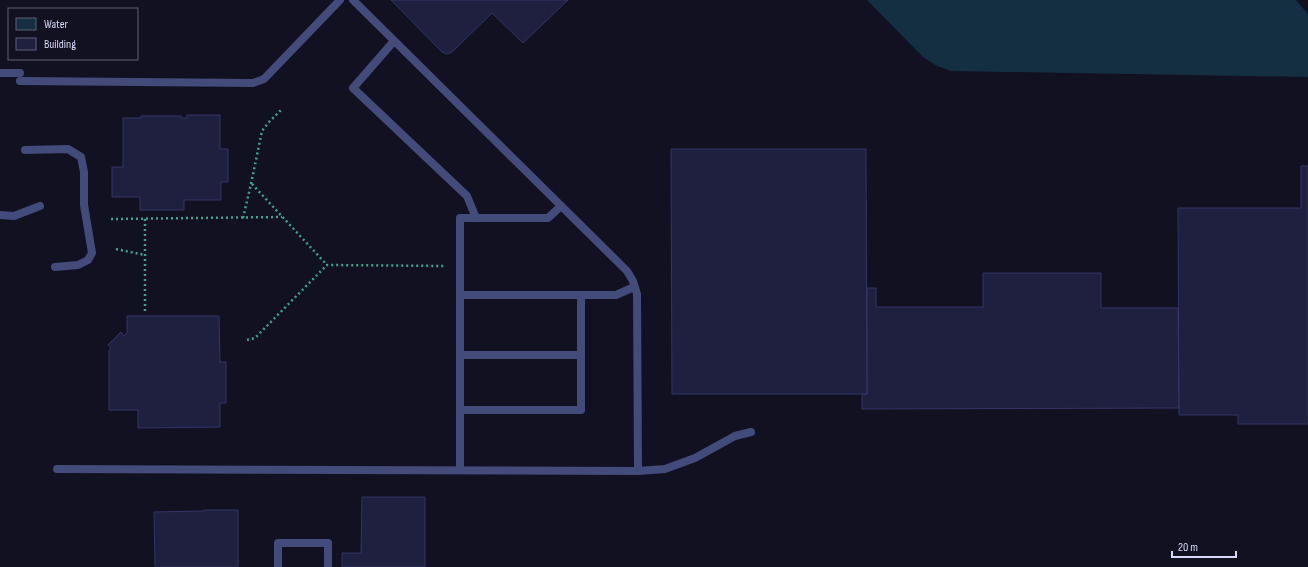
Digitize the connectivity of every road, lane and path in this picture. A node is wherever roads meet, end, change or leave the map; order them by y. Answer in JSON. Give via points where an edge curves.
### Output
{"nodes":[{"id":1,"x":340,"y":0,"type":"edge"},
{"id":2,"x":353,"y":0,"type":"edge"},
{"id":3,"x":394,"y":41,"type":"junction"},
{"id":4,"x":0,"y":73,"type":"edge"},
{"id":5,"x":282,"y":109,"type":"dead end"},
{"id":6,"x":25,"y":150,"type":"dead end"},
{"id":7,"x":251,"y":184,"type":"junction"},
{"id":8,"x":40,"y":206,"type":"dead end"},
{"id":9,"x":561,"y":206,"type":"junction"},
{"id":10,"x":0,"y":216,"type":"edge"},
{"id":11,"x":282,"y":217,"type":"junction"},
{"id":12,"x":243,"y":218,"type":"junction"},
{"id":13,"x":476,"y":218,"type":"junction"},
{"id":14,"x":111,"y":219,"type":"dead end"},
{"id":15,"x":145,"y":219,"type":"junction"},
{"id":16,"x":116,"y":249,"type":"dead end"},
{"id":17,"x":145,"y":255,"type":"junction"},
{"id":18,"x":327,"y":265,"type":"junction"},
{"id":19,"x":449,"y":266,"type":"dead end"},
{"id":20,"x":55,"y":267,"type":"dead end"},
{"id":21,"x":634,"y":287,"type":"junction"},
{"id":22,"x":460,"y":295,"type":"junction"},
{"id":23,"x":581,"y":295,"type":"junction"},
{"id":24,"x":145,"y":312,"type":"dead end"},
{"id":25,"x":247,"y":340,"type":"dead end"},
{"id":26,"x":460,"y":355,"type":"junction"},
{"id":27,"x":581,"y":355,"type":"junction"},
{"id":28,"x":460,"y":410,"type":"junction"},
{"id":29,"x":751,"y":432,"type":"dead end"},
{"id":30,"x":57,"y":469,"type":"dead end"},
{"id":31,"x":460,"y":470,"type":"junction"},
{"id":32,"x":638,"y":471,"type":"junction"},
{"id":33,"x":278,"y":567,"type":"edge"},
{"id":34,"x":328,"y":567,"type":"edge"}],
"edges":[{"from":1,"to":4,"type":"lane","via":[[264,79],[253,83],[20,77]]},
{"from":2,"to":3,"type":"lane"},
{"from":3,"to":9,"type":"lane"},
{"from":3,"to":13,"type":"lane","via":[[353,88],[466,196]]},
{"from":5,"to":7,"type":"path","via":[[262,131]]},
{"from":6,"to":20,"type":"lane","via":[[68,149],[81,157],[84,172],[84,205],[92,253],[88,260],[78,265]]},
{"from":7,"to":11,"type":"path"},
{"from":7,"to":12,"type":"path"},
{"from":8,"to":10,"type":"lane","via":[[14,216]]},
{"from":9,"to":13,"type":"lane","via":[[548,218]]},
{"from":9,"to":21,"type":"lane","via":[[627,271]]},
{"from":11,"to":12,"type":"path"},
{"from":11,"to":18,"type":"path"},
{"from":12,"to":15,"type":"path"},
{"from":13,"to":22,"type":"lane","via":[[460,218]]},
{"from":14,"to":15,"type":"path"},
{"from":15,"to":17,"type":"path"},
{"from":16,"to":17,"type":"path"},
{"from":17,"to":24,"type":"path"},
{"from":18,"to":19,"type":"path"},
{"from":18,"to":25,"type":"path","via":[[255,338]]},
{"from":21,"to":23,"type":"lane","via":[[616,295]]},
{"from":21,"to":32,"type":"lane","via":[[637,294]]},
{"from":22,"to":23,"type":"lane"},
{"from":22,"to":26,"type":"lane"},
{"from":23,"to":27,"type":"lane"},
{"from":26,"to":27,"type":"lane"},
{"from":26,"to":28,"type":"lane"},
{"from":27,"to":28,"type":"lane","via":[[581,410]]},
{"from":28,"to":31,"type":"lane"},
{"from":29,"to":32,"type":"lane","via":[[735,436],[695,458],[665,469]]},
{"from":30,"to":31,"type":"lane"},
{"from":31,"to":32,"type":"lane"},
{"from":33,"to":34,"type":"lane","via":[[278,543],[328,543]]}]}
